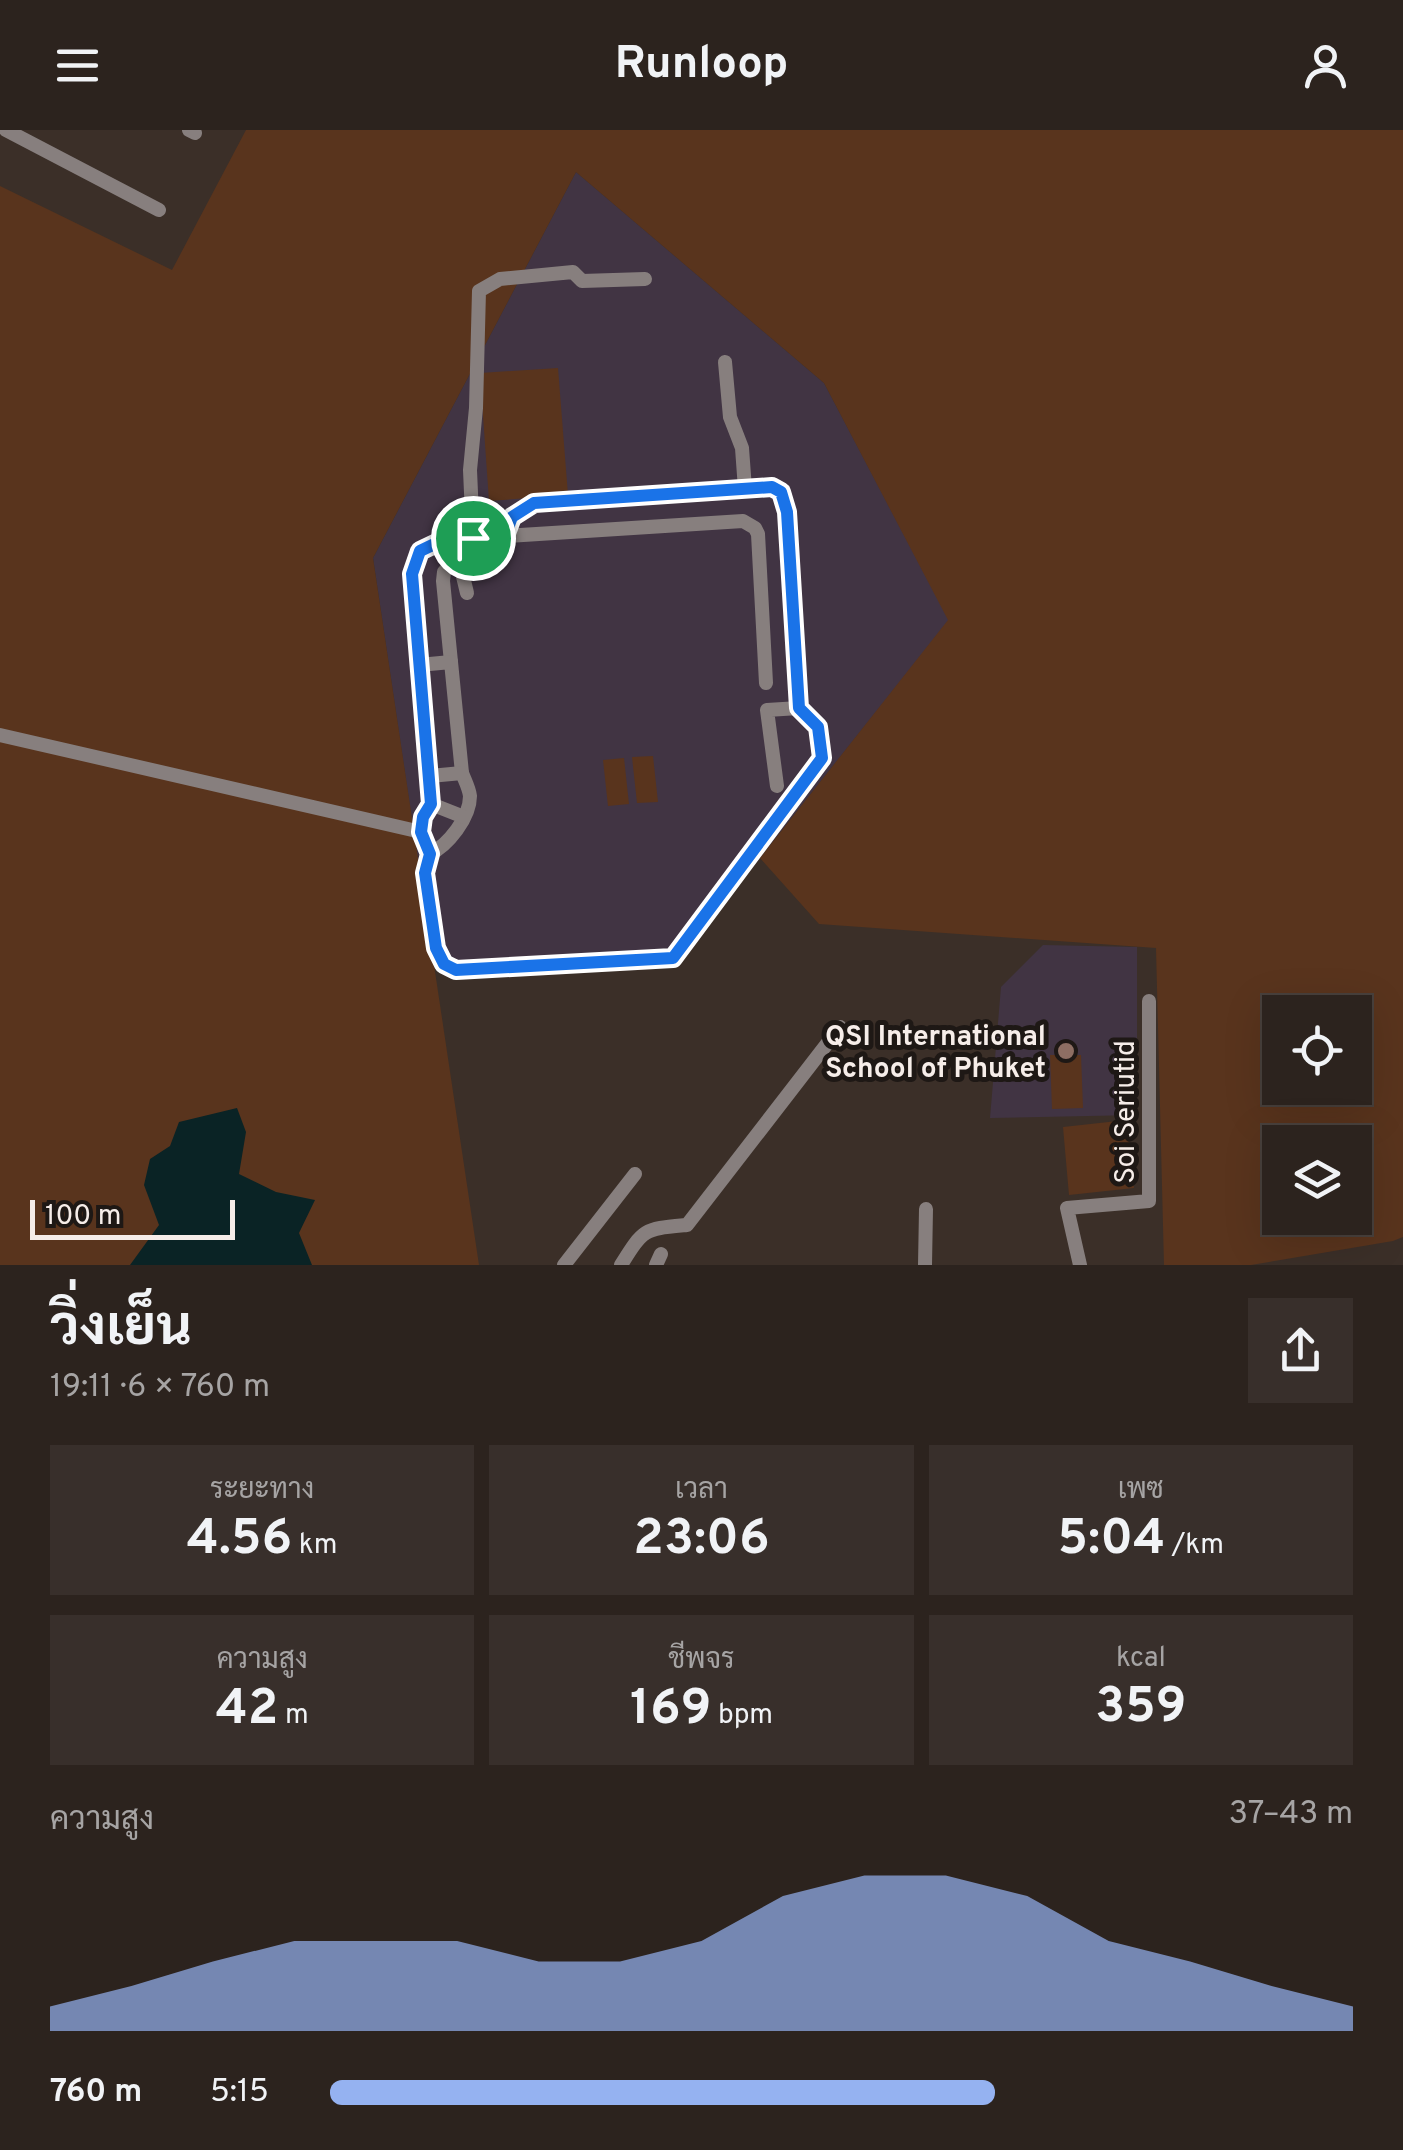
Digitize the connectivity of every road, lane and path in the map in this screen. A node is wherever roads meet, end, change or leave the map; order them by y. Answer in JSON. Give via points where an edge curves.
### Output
{"nodes":[{"id":1,"x":6,"y":130,"type":"edge"},
{"id":2,"x":159,"y":210,"type":"dead end"},
{"id":3,"x":645,"y":278,"type":"dead end"},
{"id":4,"x":725,"y":362,"type":"dead end"},
{"id":5,"x":746,"y":488,"type":"junction"},
{"id":6,"x":505,"y":536,"type":"junction"},
{"id":7,"x":473,"y":538,"type":"junction"},
{"id":8,"x":467,"y":593,"type":"dead end"},
{"id":9,"x":451,"y":662,"type":"junction"},
{"id":10,"x":419,"y":666,"type":"junction"},
{"id":11,"x":766,"y":683,"type":"dead end"},
{"id":12,"x":799,"y":708,"type":"junction"},
{"id":13,"x":0,"y":736,"type":"edge"},
{"id":14,"x":462,"y":773,"type":"junction"},
{"id":15,"x":430,"y":776,"type":"junction"},
{"id":16,"x":776,"y":786,"type":"dead end"},
{"id":17,"x":431,"y":804,"type":"junction"},
{"id":18,"x":464,"y":817,"type":"junction"},
{"id":19,"x":418,"y":833,"type":"junction"},
{"id":20,"x":430,"y":854,"type":"junction"},
{"id":21,"x":1148,"y":1001,"type":"dead end"},
{"id":22,"x":840,"y":1027,"type":"dead end"},
{"id":23,"x":635,"y":1174,"type":"dead end"},
{"id":24,"x":926,"y":1210,"type":"dead end"},
{"id":25,"x":564,"y":1265,"type":"edge"},
{"id":26,"x":620,"y":1265,"type":"edge"},
{"id":27,"x":925,"y":1265,"type":"edge"},
{"id":28,"x":1080,"y":1265,"type":"edge"}],
"edges":[{"from":1,"to":2,"type":"street"},
{"from":3,"to":7,"type":"street","via":[[582,281],[573,272],[500,279],[479,291]]},
{"from":4,"to":5,"type":"street"},
{"from":5,"to":6,"type":"street","via":[[534,503],[512,517]]},
{"from":5,"to":12,"type":"street","via":[[778,488],[784,498]]},
{"from":6,"to":7,"type":"street"},
{"from":6,"to":11,"type":"street","via":[[750,524],[759,544]]},
{"from":7,"to":10,"type":"street","via":[[430,544],[414,562]]},
{"from":8,"to":9,"type":"street","via":[[464,571],[452,563],[443,581]]},
{"from":9,"to":10,"type":"street"},
{"from":9,"to":14,"type":"street"},
{"from":10,"to":15,"type":"street"},
{"from":12,"to":16,"type":"street","via":[[767,710]]},
{"from":12,"to":20,"type":"street","via":[[818,727],[822,758],[673,958],[456,970],[436,948],[425,873]]},
{"from":13,"to":19,"type":"street"},
{"from":14,"to":15,"type":"street"},
{"from":14,"to":18,"type":"street","via":[[470,801]]},
{"from":15,"to":17,"type":"street"},
{"from":17,"to":18,"type":"street"},
{"from":17,"to":19,"type":"street"},
{"from":18,"to":20,"type":"street"},
{"from":19,"to":20,"type":"street"},
{"from":21,"to":28,"type":"street","name":"Soi Seriutid","via":[[1149,1202],[1067,1208]]},
{"from":22,"to":26,"type":"street","via":[[687,1225],[638,1236]]},
{"from":23,"to":25,"type":"street"},
{"from":24,"to":27,"type":"street"}]}
